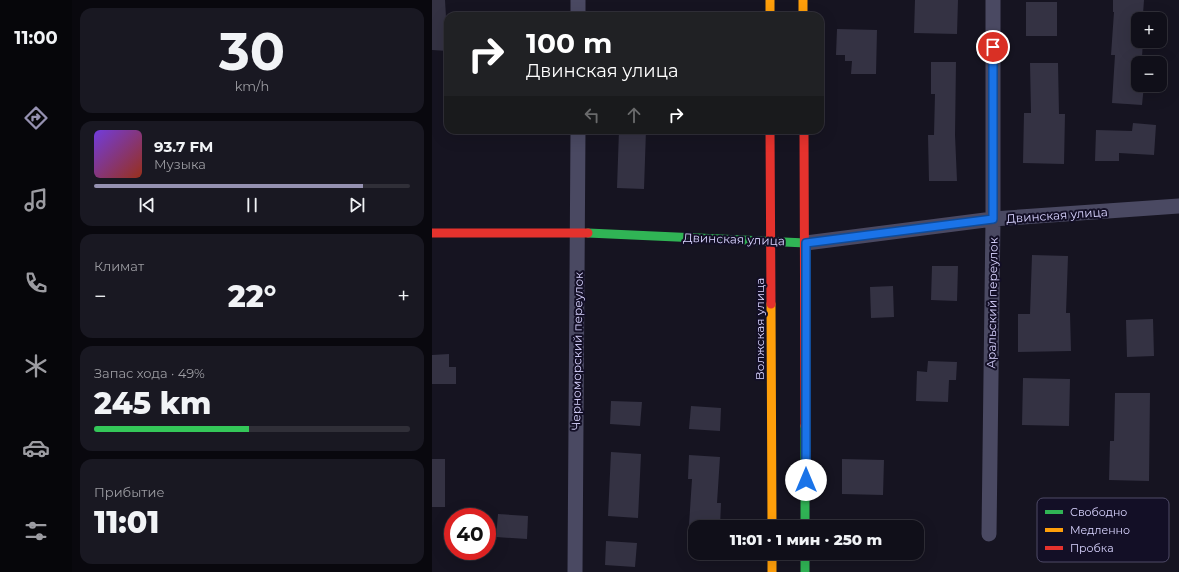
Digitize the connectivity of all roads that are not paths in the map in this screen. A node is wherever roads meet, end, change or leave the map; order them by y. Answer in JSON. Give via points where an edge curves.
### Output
{"nodes":[{"id":1,"x":578,"y":0,"type":"edge"},
{"id":2,"x":770,"y":0,"type":"edge"},
{"id":3,"x":803,"y":0,"type":"edge"},
{"id":4,"x":993,"y":0,"type":"edge"},
{"id":5,"x":578,"y":12,"type":"edge"},
{"id":6,"x":770,"y":12,"type":"edge"},
{"id":7,"x":803,"y":12,"type":"edge"},
{"id":8,"x":578,"y":134,"type":"edge"},
{"id":9,"x":770,"y":134,"type":"edge"},
{"id":10,"x":804,"y":134,"type":"edge"},
{"id":11,"x":1179,"y":206,"type":"edge"},
{"id":12,"x":993,"y":219,"type":"junction"},
{"id":13,"x":432,"y":233,"type":"edge"},
{"id":14,"x":578,"y":233,"type":"junction"},
{"id":15,"x":771,"y":240,"type":"junction"},
{"id":16,"x":806,"y":243,"type":"junction"},
{"id":17,"x":772,"y":520,"type":"edge"},
{"id":18,"x":806,"y":520,"type":"edge"},
{"id":19,"x":989,"y":534,"type":"dead end"},
{"id":20,"x":772,"y":560,"type":"edge"},
{"id":21,"x":805,"y":560,"type":"edge"},
{"id":22,"x":575,"y":572,"type":"edge"},
{"id":23,"x":772,"y":572,"type":"edge"},
{"id":24,"x":805,"y":572,"type":"edge"}],
"edges":[{"from":1,"to":5,"type":"street"},
{"from":2,"to":6,"type":"street"},
{"from":3,"to":7,"type":"street"},
{"from":4,"to":12,"type":"street","name":"Аральский переулок"},
{"from":8,"to":14,"type":"street","name":"Черноморский переулок"},
{"from":9,"to":15,"type":"street","name":"Волжская улица"},
{"from":10,"to":16,"type":"street"},
{"from":11,"to":12,"type":"street","name":"Двинская улица"},
{"from":12,"to":16,"type":"street","name":"Двинская улица"},
{"from":12,"to":19,"type":"street","name":"Аральский переулок"},
{"from":13,"to":14,"type":"street","name":"Двинская улица"},
{"from":14,"to":15,"type":"street","name":"Двинская улица"},
{"from":14,"to":22,"type":"street","name":"Черноморский переулок"},
{"from":15,"to":16,"type":"street","name":"Двинская улица"},
{"from":15,"to":17,"type":"street","name":"Волжская улица"},
{"from":16,"to":18,"type":"street"},
{"from":20,"to":23,"type":"street"},
{"from":21,"to":24,"type":"street"}]}
